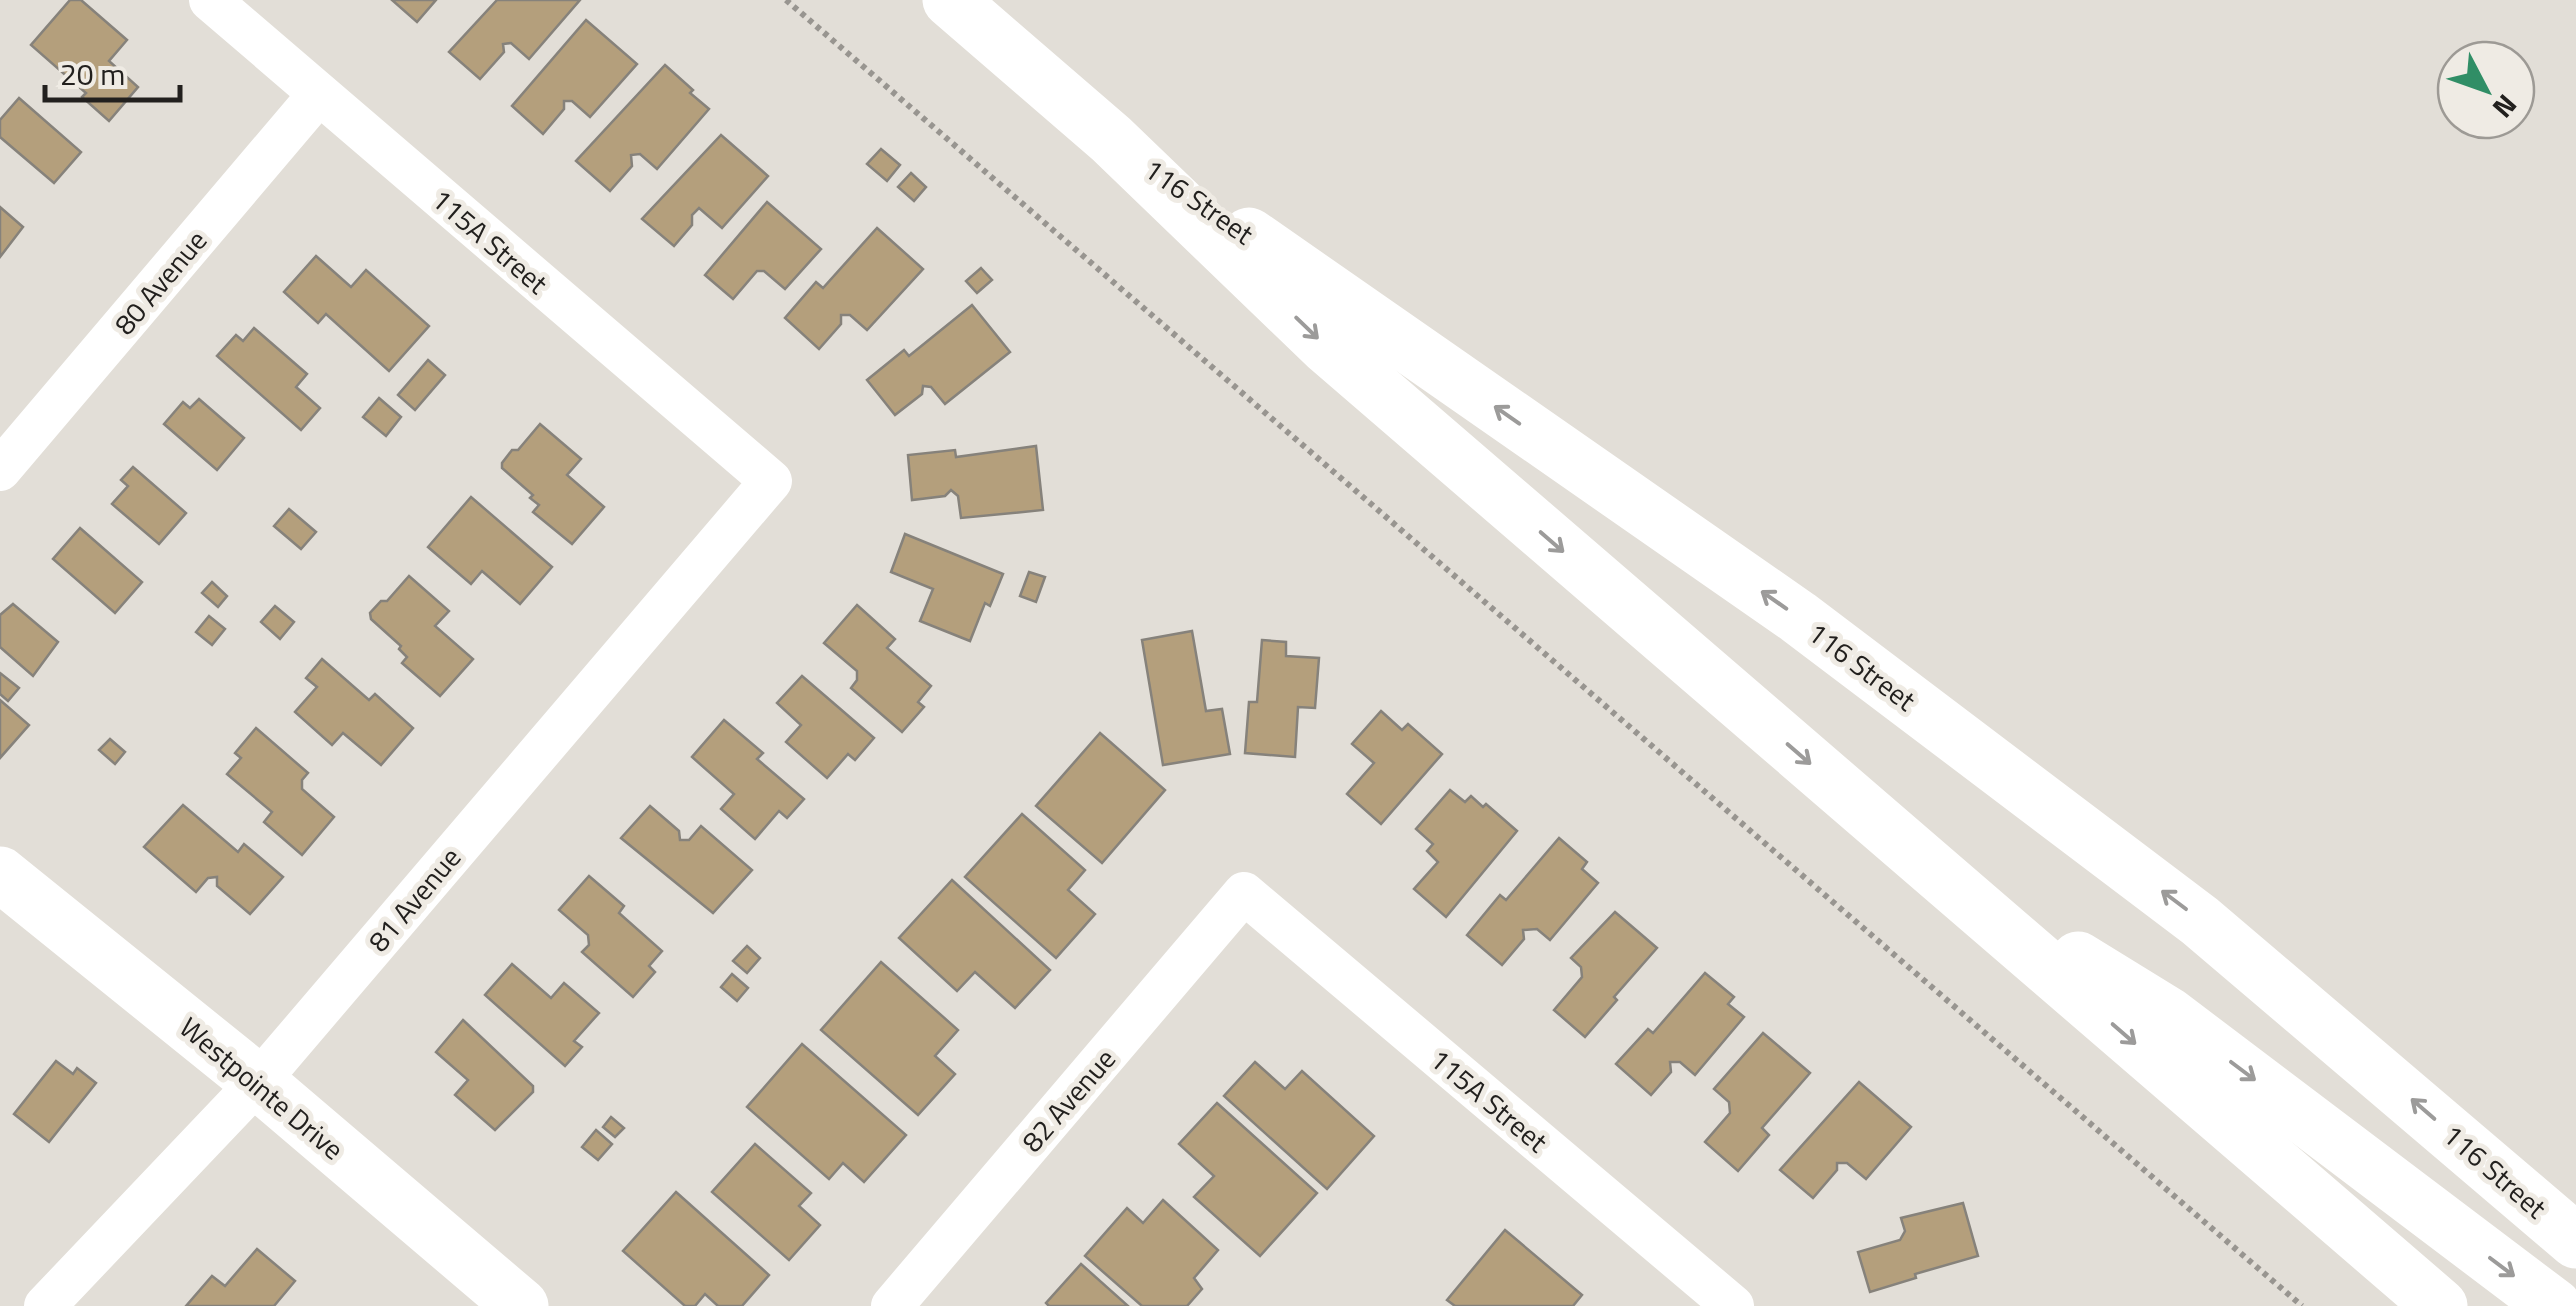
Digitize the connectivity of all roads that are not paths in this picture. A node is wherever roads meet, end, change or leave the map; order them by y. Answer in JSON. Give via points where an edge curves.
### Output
{"nodes":[{"id":1,"x":210,"y":0,"type":"edge"},
{"id":2,"x":950,"y":0,"type":"edge"},
{"id":3,"x":319,"y":94,"type":"junction"},
{"id":4,"x":1111,"y":139,"type":"junction"},
{"id":5,"x":0,"y":470,"type":"edge"},
{"id":6,"x":770,"y":481,"type":"joint"},
{"id":7,"x":1927,"y":864,"type":"junction"},
{"id":8,"x":0,"y":874,"type":"edge"},
{"id":9,"x":1244,"y":893,"type":"joint"},
{"id":10,"x":258,"y":1082,"type":"junction"},
{"id":11,"x":2522,"y":1195,"type":"junction"},
{"id":12,"x":2576,"y":1225,"type":"edge"},
{"id":13,"x":2576,"y":1242,"type":"edge"},
{"id":14,"x":2382,"y":1256,"type":"junction"},
{"id":15,"x":45,"y":1306,"type":"edge"},
{"id":16,"x":521,"y":1306,"type":"edge"},
{"id":17,"x":892,"y":1306,"type":"edge"},
{"id":18,"x":1733,"y":1306,"type":"edge"},
{"id":19,"x":2418,"y":1306,"type":"edge"},
{"id":20,"x":2440,"y":1306,"type":"edge"},
{"id":21,"x":2554,"y":1306,"type":"edge"}],
"edges":[{"from":1,"to":3,"type":"street","name":"115A Street"},
{"from":2,"to":4,"type":"main road","name":"116 Street"},
{"from":3,"to":5,"type":"street","name":"80 Avenue"},
{"from":3,"to":6,"type":"street","name":"115A Street"},
{"from":4,"to":7,"type":"main road","name":"116 Street","one_way":true,"via":[[1327,347]]},
{"from":11,"to":4,"type":"main road","name":"116 Street","one_way":true,"via":[[2200,920],[1798,617]]},
{"from":6,"to":10,"type":"street","name":"81 Avenue"},
{"from":7,"to":14,"type":"main road","name":"116 Street","one_way":true},
{"from":7,"to":21,"type":"main road","one_way":true,"via":[[2168,1015]]},
{"from":8,"to":10,"type":"main road","name":"Westpointe Drive"},
{"from":9,"to":17,"type":"street","name":"82 Avenue"},
{"from":9,"to":18,"type":"street","name":"115A Street"},
{"from":10,"to":15,"type":"street","name":"81 Avenue"},
{"from":10,"to":16,"type":"main road","name":"Westpointe Drive"},
{"from":11,"to":12,"type":"main road"},
{"from":11,"to":13,"type":"main road","name":"116 Street"},
{"from":14,"to":19,"type":"main road"},
{"from":14,"to":20,"type":"main road","name":"116 Street"}]}
